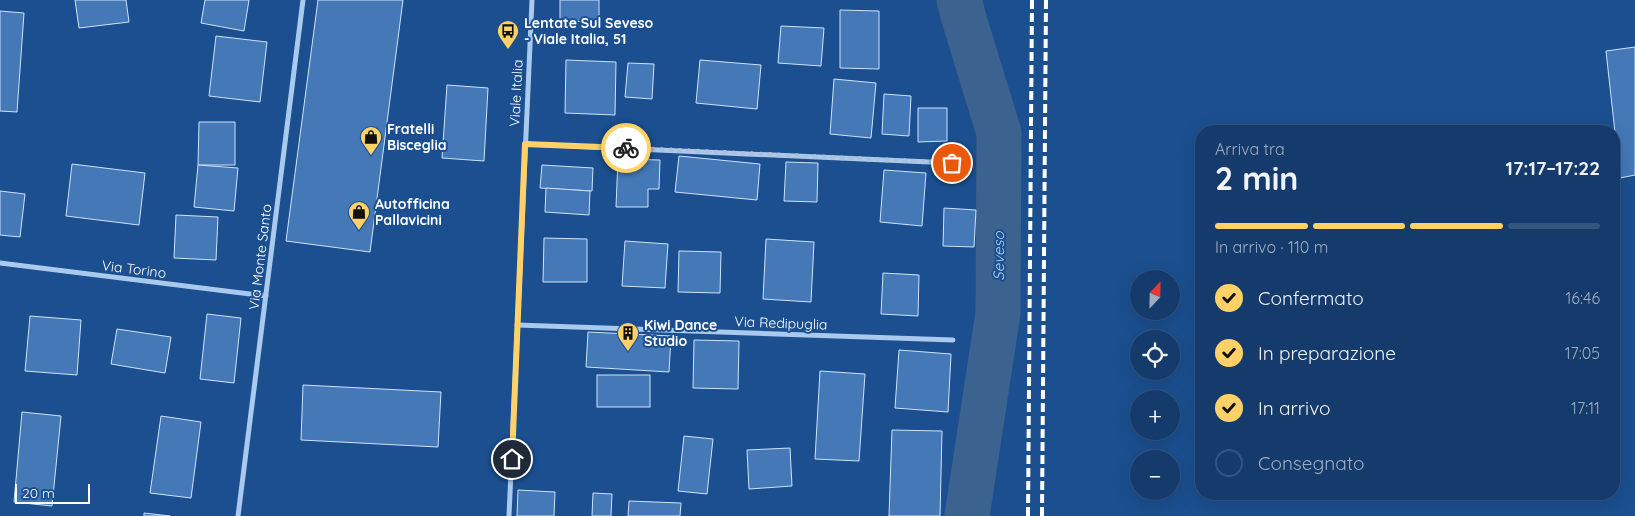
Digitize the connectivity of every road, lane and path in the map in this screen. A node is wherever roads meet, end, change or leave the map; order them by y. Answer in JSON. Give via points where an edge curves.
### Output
{"nodes":[{"id":1,"x":303,"y":0,"type":"edge"},
{"id":2,"x":532,"y":0,"type":"edge"},
{"id":3,"x":525,"y":144,"type":"junction"},
{"id":4,"x":952,"y":163,"type":"dead end"},
{"id":5,"x":0,"y":264,"type":"edge"},
{"id":6,"x":266,"y":296,"type":"junction"},
{"id":7,"x":517,"y":325,"type":"junction"},
{"id":8,"x":953,"y":340,"type":"dead end"},
{"id":9,"x":238,"y":516,"type":"edge"},
{"id":10,"x":509,"y":516,"type":"edge"}],
"edges":[{"from":1,"to":6,"type":"street","name":"Via Monte Santo"},
{"from":2,"to":3,"type":"street","name":"Viale Italia"},
{"from":3,"to":4,"type":"street"},
{"from":3,"to":7,"type":"street","name":"Viale Italia"},
{"from":5,"to":6,"type":"street","name":"Via Torino"},
{"from":6,"to":9,"type":"street","name":"Via Monte Santo"},
{"from":7,"to":8,"type":"street","name":"Via Redipuglia"},
{"from":7,"to":10,"type":"street","name":"Viale Italia"}]}
